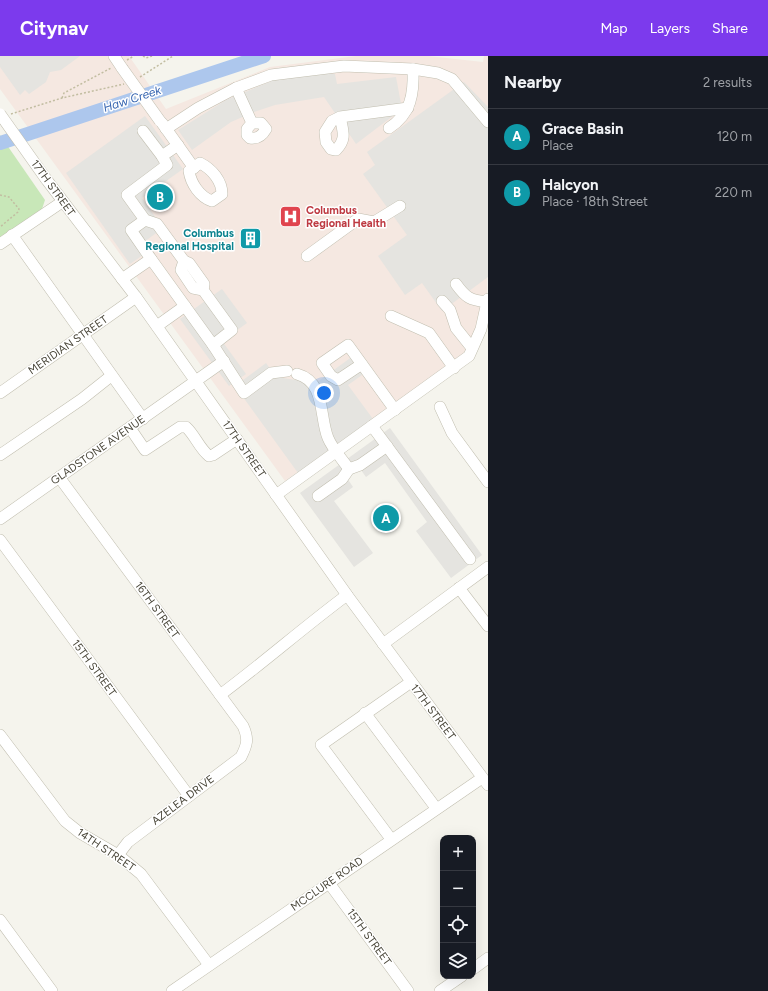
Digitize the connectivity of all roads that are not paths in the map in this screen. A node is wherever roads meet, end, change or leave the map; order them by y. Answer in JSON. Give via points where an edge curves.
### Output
{"nodes":[{"id":1,"x":119,"y":63,"type":"edge"},
{"id":2,"x":413,"y":69,"type":"junction"},
{"id":3,"x":236,"y":88,"type":"junction"},
{"id":4,"x":408,"y":108,"type":"junction"},
{"id":5,"x":3,"y":114,"type":"edge"},
{"id":6,"x":340,"y":117,"type":"dead end"},
{"id":7,"x":488,"y":122,"type":"edge"},
{"id":8,"x":252,"y":123,"type":"dead end"},
{"id":9,"x":163,"y":125,"type":"junction"},
{"id":10,"x":389,"y":128,"type":"dead end"},
{"id":11,"x":143,"y":131,"type":"dead end"},
{"id":12,"x":178,"y":145,"type":"junction"},
{"id":13,"x":162,"y":156,"type":"junction"},
{"id":14,"x":194,"y":168,"type":"dead end"},
{"id":15,"x":62,"y":202,"type":"junction"},
{"id":16,"x":400,"y":206,"type":"dead end"},
{"id":17,"x":145,"y":220,"type":"junction"},
{"id":18,"x":12,"y":235,"type":"junction"},
{"id":19,"x":0,"y":244,"type":"edge"},
{"id":20,"x":307,"y":256,"type":"dead end"},
{"id":21,"x":151,"y":259,"type":"junction"},
{"id":22,"x":122,"y":279,"type":"junction"},
{"id":23,"x":456,"y":284,"type":"dead end"},
{"id":24,"x":136,"y":297,"type":"junction"},
{"id":25,"x":442,"y":301,"type":"dead end"},
{"id":26,"x":488,"y":301,"type":"edge"},
{"id":27,"x":185,"y":306,"type":"junction"},
{"id":28,"x":391,"y":316,"type":"dead end"},
{"id":29,"x":157,"y":326,"type":"junction"},
{"id":30,"x":82,"y":335,"type":"junction"},
{"id":31,"x":213,"y":345,"type":"junction"},
{"id":32,"x":472,"y":348,"type":"junction"},
{"id":33,"x":224,"y":361,"type":"junction"},
{"id":34,"x":362,"y":364,"type":"dead end"},
{"id":35,"x":454,"y":368,"type":"junction"},
{"id":36,"x":111,"y":376,"type":"junction"},
{"id":37,"x":196,"y":382,"type":"junction"},
{"id":38,"x":0,"y":393,"type":"edge"},
{"id":39,"x":440,"y":407,"type":"dead end"},
{"id":40,"x":395,"y":410,"type":"junction"},
{"id":41,"x":143,"y":419,"type":"junction"},
{"id":42,"x":372,"y":426,"type":"junction"},
{"id":43,"x":130,"y":428,"type":"junction"},
{"id":44,"x":237,"y":439,"type":"junction"},
{"id":45,"x":387,"y":446,"type":"junction"},
{"id":46,"x":337,"y":452,"type":"junction"},
{"id":47,"x":0,"y":455,"type":"edge"},
{"id":48,"x":349,"y":469,"type":"junction"},
{"id":49,"x":59,"y":477,"type":"junction"},
{"id":50,"x":488,"y":482,"type":"edge"},
{"id":51,"x":276,"y":495,"type":"junction"},
{"id":52,"x":318,"y":496,"type":"dead end"},
{"id":53,"x":0,"y":519,"type":"edge"},
{"id":54,"x":0,"y":540,"type":"edge"},
{"id":55,"x":470,"y":559,"type":"dead end"},
{"id":56,"x":488,"y":567,"type":"edge"},
{"id":57,"x":459,"y":588,"type":"junction"},
{"id":58,"x":347,"y":595,"type":"junction"},
{"id":59,"x":488,"y":626,"type":"edge"},
{"id":60,"x":383,"y":644,"type":"junction"},
{"id":61,"x":411,"y":682,"type":"junction"},
{"id":62,"x":220,"y":695,"type":"junction"},
{"id":63,"x":365,"y":713,"type":"junction"},
{"id":64,"x":0,"y":735,"type":"edge"},
{"id":65,"x":247,"y":744,"type":"joint"},
{"id":66,"x":485,"y":781,"type":"edge"},
{"id":67,"x":189,"y":796,"type":"junction"},
{"id":68,"x":436,"y":808,"type":"junction"},
{"id":69,"x":391,"y":839,"type":"junction"},
{"id":70,"x":118,"y":855,"type":"junction"},
{"id":71,"x":329,"y":883,"type":"junction"},
{"id":72,"x":0,"y":920,"type":"edge"},
{"id":73,"x":488,"y":958,"type":"edge"},
{"id":74,"x":210,"y":965,"type":"junction"},
{"id":75,"x":476,"y":967,"type":"edge"},
{"id":76,"x":458,"y":979,"type":"edge"},
{"id":77,"x":52,"y":991,"type":"edge"},
{"id":78,"x":172,"y":991,"type":"edge"},
{"id":79,"x":408,"y":991,"type":"edge"},
{"id":80,"x":440,"y":991,"type":"edge"}],
"edges":[{"from":1,"to":9,"type":"street","bridge":true},
{"from":2,"to":3,"type":"street","via":[[344,66],[271,75]]},
{"from":2,"to":4,"type":"street","via":[[414,90]]},
{"from":2,"to":7,"type":"street","via":[[438,73],[452,79]]},
{"from":3,"to":8,"type":"street"},
{"from":3,"to":9,"type":"street"},
{"from":4,"to":6,"type":"street"},
{"from":4,"to":10,"type":"street","via":[[398,122]]},
{"from":5,"to":15,"type":"street","name":"17TH STREET","bridge":true},
{"from":9,"to":12,"type":"street"},
{"from":11,"to":13,"type":"street"},
{"from":12,"to":13,"type":"street"},
{"from":12,"to":14,"type":"street"},
{"from":13,"to":17,"type":"street","via":[[167,165],[127,195]]},
{"from":15,"to":18,"type":"street"},
{"from":15,"to":22,"type":"street","name":"17TH STREET"},
{"from":16,"to":20,"type":"street","via":[[374,222],[358,219]]},
{"from":17,"to":21,"type":"street","via":[[131,230]]},
{"from":17,"to":31,"type":"street","via":[[157,224],[184,261],[181,270],[193,288],[203,290],[232,330]]},
{"from":18,"to":19,"type":"street"},
{"from":18,"to":30,"type":"street"},
{"from":21,"to":22,"type":"street"},
{"from":21,"to":27,"type":"street"},
{"from":22,"to":24,"type":"street","name":"17TH STREET"},
{"from":23,"to":26,"type":"street","via":[[472,300]]},
{"from":24,"to":29,"type":"street","name":"17TH STREET"},
{"from":24,"to":30,"type":"street","name":"MERIDIAN STREET"},
{"from":25,"to":32,"type":"street","via":[[450,310],[456,328]]},
{"from":26,"to":32,"type":"street","via":[[481,329]]},
{"from":27,"to":29,"type":"street"},
{"from":27,"to":31,"type":"street"},
{"from":28,"to":35,"type":"street","via":[[429,333]]},
{"from":29,"to":37,"type":"street","name":"17TH STREET"},
{"from":30,"to":36,"type":"street"},
{"from":30,"to":38,"type":"street","name":"MERIDIAN STREET"},
{"from":31,"to":33,"type":"street"},
{"from":32,"to":35,"type":"street","via":[[469,356]]},
{"from":33,"to":37,"type":"street","name":"GLADSTONE AVENUE"},
{"from":33,"to":46,"type":"street","via":[[244,393],[271,373],[305,376],[315,386],[328,438]]},
{"from":34,"to":40,"type":"street"},
{"from":35,"to":40,"type":"street"},
{"from":36,"to":41,"type":"street"},
{"from":36,"to":47,"type":"street"},
{"from":37,"to":41,"type":"street","name":"GLADSTONE AVENUE"},
{"from":37,"to":44,"type":"street","name":"17TH STREET"},
{"from":39,"to":50,"type":"street","via":[[452,433]]},
{"from":40,"to":42,"type":"street"},
{"from":41,"to":43,"type":"street","name":"GLADSTONE AVENUE"},
{"from":42,"to":45,"type":"street"},
{"from":42,"to":46,"type":"street"},
{"from":43,"to":44,"type":"street","via":[[145,450],[180,427],[186,427],[190,431],[209,456]]},
{"from":43,"to":49,"type":"street","name":"GLADSTONE AVENUE"},
{"from":44,"to":51,"type":"street","name":"17TH STREET"},
{"from":45,"to":48,"type":"street","via":[[360,465]]},
{"from":45,"to":55,"type":"street"},
{"from":46,"to":48,"type":"street"},
{"from":46,"to":51,"type":"street"},
{"from":48,"to":52,"type":"street","via":[[342,479]]},
{"from":49,"to":53,"type":"street","name":"GLADSTONE AVENUE"},
{"from":49,"to":62,"type":"street","name":"16TH STREET"},
{"from":51,"to":58,"type":"street","name":"17TH STREET"},
{"from":54,"to":67,"type":"street","name":"15TH STREET"},
{"from":56,"to":57,"type":"street"},
{"from":57,"to":59,"type":"street"},
{"from":57,"to":60,"type":"street"},
{"from":58,"to":60,"type":"street","name":"17TH STREET"},
{"from":58,"to":62,"type":"street"},
{"from":60,"to":61,"type":"street","name":"17TH STREET"},
{"from":61,"to":63,"type":"street"},
{"from":61,"to":66,"type":"street","name":"17TH STREET"},
{"from":62,"to":65,"type":"street","name":"16TH STREET","via":[[244,726],[248,735]]},
{"from":63,"to":68,"type":"street"},
{"from":63,"to":69,"type":"street","via":[[321,745]]},
{"from":64,"to":70,"type":"street","name":"14TH STREET","via":[[65,821],[80,833]]},
{"from":65,"to":67,"type":"street","name":"AZELEA DRIVE","via":[[241,757]]},
{"from":66,"to":68,"type":"street","name":"MCCLURE ROAD"},
{"from":67,"to":70,"type":"street","name":"AZELEA DRIVE","via":[[128,842]]},
{"from":68,"to":69,"type":"street","name":"MCCLURE ROAD"},
{"from":69,"to":71,"type":"street","name":"MCCLURE ROAD"},
{"from":70,"to":74,"type":"street","name":"14TH STREET","via":[[141,874]]},
{"from":71,"to":74,"type":"street","name":"MCCLURE ROAD"},
{"from":71,"to":79,"type":"street","name":"15TH STREET"},
{"from":72,"to":77,"type":"street"},
{"from":73,"to":75,"type":"street"},
{"from":74,"to":78,"type":"street","name":"MCCLURE ROAD"},
{"from":76,"to":80,"type":"street"}]}
